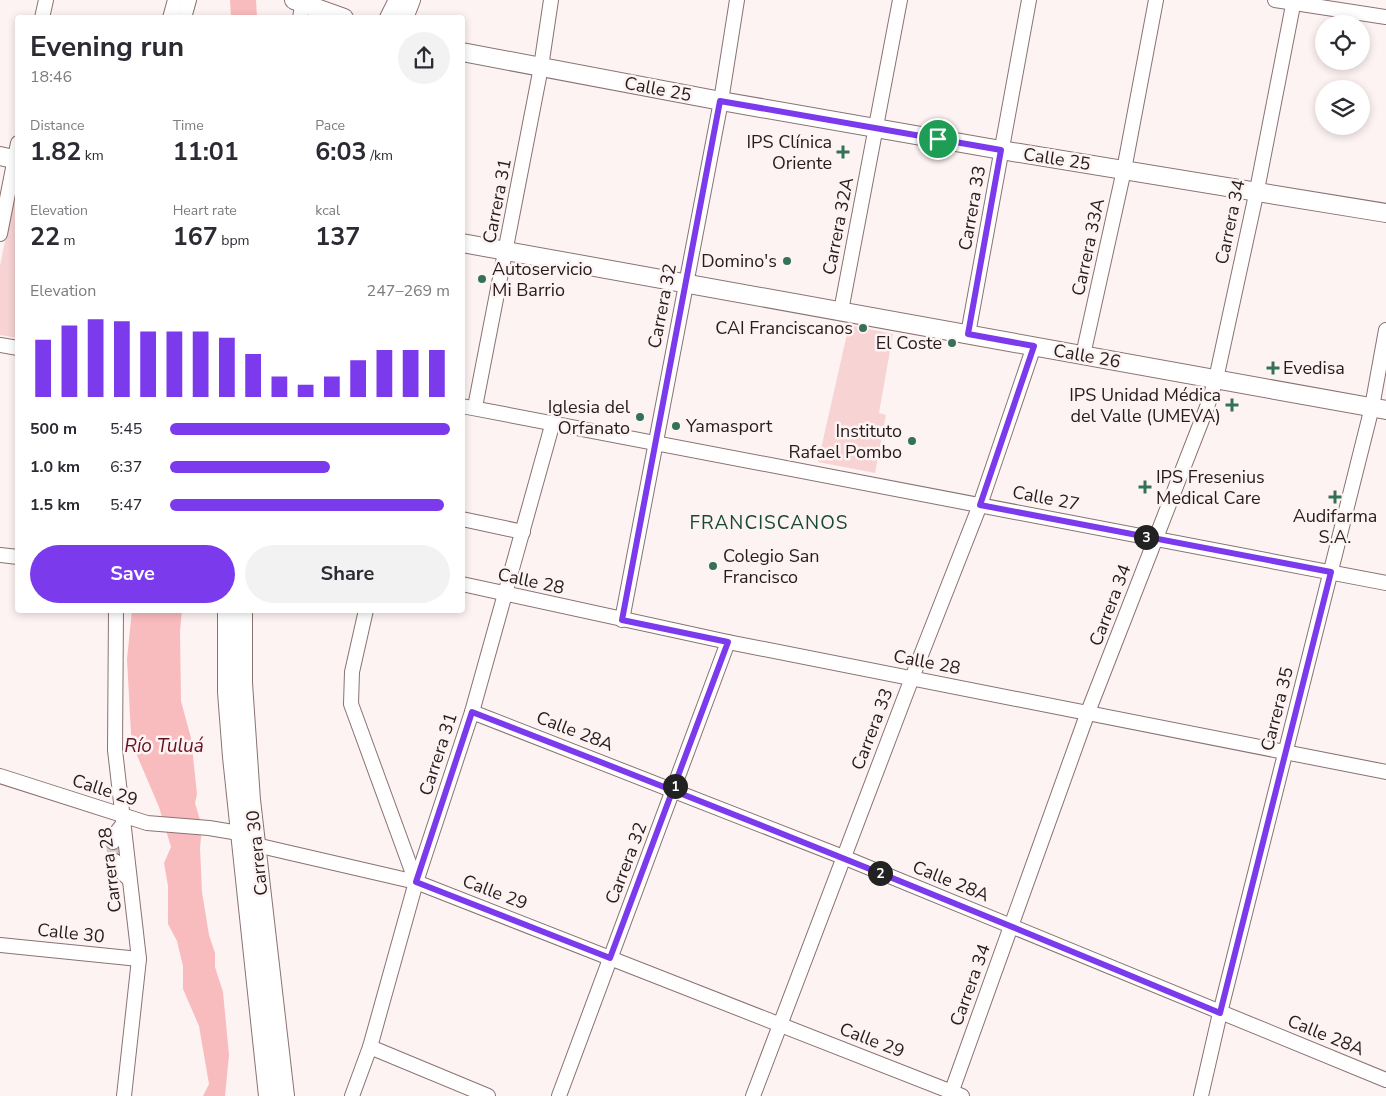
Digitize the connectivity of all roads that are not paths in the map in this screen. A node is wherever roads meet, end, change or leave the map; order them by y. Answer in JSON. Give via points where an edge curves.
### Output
{"nodes":[{"id":1,"x":46,"y":0,"type":"edge"},
{"id":2,"x":175,"y":0,"type":"edge"},
{"id":3,"x":189,"y":0,"type":"edge"},
{"id":4,"x":398,"y":0,"type":"edge"},
{"id":5,"x":411,"y":0,"type":"edge"},
{"id":6,"x":551,"y":0,"type":"edge"},
{"id":7,"x":737,"y":0,"type":"edge"},
{"id":8,"x":900,"y":0,"type":"edge"},
{"id":9,"x":1029,"y":0,"type":"edge"},
{"id":10,"x":1156,"y":0,"type":"edge"},
{"id":11,"x":1275,"y":0,"type":"edge"},
{"id":12,"x":1293,"y":1,"type":"edge"},
{"id":13,"x":300,"y":5,"type":"edge"},
{"id":14,"x":43,"y":15,"type":"edge"},
{"id":15,"x":171,"y":15,"type":"edge"},
{"id":16,"x":185,"y":15,"type":"edge"},
{"id":17,"x":334,"y":15,"type":"edge"},
{"id":18,"x":390,"y":15,"type":"edge"},
{"id":19,"x":405,"y":15,"type":"edge"},
{"id":20,"x":1386,"y":16,"type":"edge"},
{"id":21,"x":465,"y":53,"type":"edge"},
{"id":22,"x":541,"y":67,"type":"junction"},
{"id":23,"x":720,"y":101,"type":"junction"},
{"id":24,"x":875,"y":128,"type":"junction"},
{"id":25,"x":1001,"y":150,"type":"junction"},
{"id":26,"x":12,"y":154,"type":"edge"},
{"id":27,"x":1124,"y":170,"type":"junction"},
{"id":28,"x":1257,"y":190,"type":"junction"},
{"id":29,"x":1386,"y":213,"type":"edge"},
{"id":30,"x":0,"y":234,"type":"edge"},
{"id":31,"x":465,"y":244,"type":"edge"},
{"id":32,"x":506,"y":251,"type":"junction"},
{"id":33,"x":686,"y":283,"type":"junction"},
{"id":34,"x":841,"y":311,"type":"junction"},
{"id":35,"x":1386,"y":330,"type":"edge"},
{"id":36,"x":968,"y":334,"type":"junction"},
{"id":37,"x":0,"y":345,"type":"edge"},
{"id":38,"x":1034,"y":346,"type":"junction"},
{"id":39,"x":15,"y":348,"type":"edge"},
{"id":40,"x":1083,"y":355,"type":"junction"},
{"id":41,"x":1216,"y":379,"type":"junction"},
{"id":42,"x":469,"y":407,"type":"edge"},
{"id":43,"x":1379,"y":409,"type":"edge"},
{"id":44,"x":553,"y":422,"type":"junction"},
{"id":45,"x":656,"y":442,"type":"junction"},
{"id":46,"x":980,"y":505,"type":"junction"},
{"id":47,"x":465,"y":520,"type":"edge"},
{"id":48,"x":523,"y":532,"type":"junction"},
{"id":49,"x":1156,"y":539,"type":"junction"},
{"id":50,"x":0,"y":555,"type":"edge"},
{"id":51,"x":15,"y":557,"type":"edge"},
{"id":52,"x":1331,"y":572,"type":"junction"},
{"id":53,"x":1386,"y":583,"type":"edge"},
{"id":54,"x":465,"y":585,"type":"edge"},
{"id":55,"x":505,"y":595,"type":"junction"},
{"id":56,"x":116,"y":613,"type":"edge"},
{"id":57,"x":227,"y":613,"type":"edge"},
{"id":58,"x":243,"y":613,"type":"edge"},
{"id":59,"x":365,"y":613,"type":"edge"},
{"id":60,"x":622,"y":620,"type":"junction"},
{"id":61,"x":728,"y":642,"type":"junction"},
{"id":62,"x":912,"y":678,"type":"junction"},
{"id":63,"x":472,"y":712,"type":"junction"},
{"id":64,"x":1088,"y":712,"type":"junction"},
{"id":65,"x":1285,"y":753,"type":"junction"},
{"id":66,"x":1386,"y":772,"type":"edge"},
{"id":67,"x":0,"y":776,"type":"edge"},
{"id":68,"x":674,"y":790,"type":"junction"},
{"id":69,"x":123,"y":820,"type":"junction"},
{"id":70,"x":239,"y":833,"type":"junction"},
{"id":71,"x":113,"y":842,"type":"tunnel mouth"},
{"id":72,"x":256,"y":845,"type":"junction"},
{"id":73,"x":843,"y":857,"type":"junction"},
{"id":74,"x":115,"y":860,"type":"tunnel mouth"},
{"id":75,"x":130,"y":879,"type":"junction"},
{"id":76,"x":416,"y":882,"type":"junction"},
{"id":77,"x":1011,"y":926,"type":"junction"},
{"id":78,"x":0,"y":945,"type":"edge"},
{"id":79,"x":610,"y":958,"type":"junction"},
{"id":80,"x":139,"y":959,"type":"junction"},
{"id":81,"x":1220,"y":1013,"type":"junction"},
{"id":82,"x":781,"y":1025,"type":"junction"},
{"id":83,"x":370,"y":1047,"type":"junction"},
{"id":84,"x":1386,"y":1080,"type":"edge"},
{"id":85,"x":955,"y":1095,"type":"edge"},
{"id":86,"x":124,"y":1096,"type":"edge"},
{"id":87,"x":268,"y":1096,"type":"edge"},
{"id":88,"x":285,"y":1096,"type":"edge"},
{"id":89,"x":352,"y":1096,"type":"edge"},
{"id":90,"x":488,"y":1096,"type":"edge"},
{"id":91,"x":559,"y":1096,"type":"edge"},
{"id":92,"x":752,"y":1096,"type":"edge"},
{"id":93,"x":1201,"y":1096,"type":"edge"}],
"edges":[{"from":1,"to":14,"type":"street"},
{"from":2,"to":15,"type":"street"},
{"from":3,"to":16,"type":"street"},
{"from":4,"to":18,"type":"main road"},
{"from":5,"to":19,"type":"main road"},
{"from":6,"to":22,"type":"street","name":"Carrera 31"},
{"from":7,"to":23,"type":"street","name":"Carrera 32"},
{"from":8,"to":24,"type":"street","name":"Carrera 32A"},
{"from":9,"to":25,"type":"street","name":"Carrera 33"},
{"from":10,"to":27,"type":"street","name":"Carrera 33A"},
{"from":11,"to":12,"type":"street"},
{"from":12,"to":20,"type":"street"},
{"from":12,"to":28,"type":"street","name":"Carrera 34"},
{"from":13,"to":17,"type":"main road"},
{"from":21,"to":22,"type":"main road","name":"Calle 25"},
{"from":22,"to":23,"type":"main road","name":"Calle 25"},
{"from":22,"to":32,"type":"street","name":"Carrera 31"},
{"from":23,"to":24,"type":"main road","name":"Calle 25"},
{"from":23,"to":33,"type":"street","name":"Carrera 32"},
{"from":24,"to":25,"type":"main road","name":"Calle 25"},
{"from":24,"to":34,"type":"street","name":"Carrera 32A"},
{"from":25,"to":27,"type":"main road","name":"Calle 25"},
{"from":25,"to":36,"type":"street","name":"Carrera 33"},
{"from":26,"to":30,"type":"street"},
{"from":27,"to":28,"type":"main road","name":"Calle 25"},
{"from":27,"to":40,"type":"street","name":"Carrera 33A"},
{"from":28,"to":29,"type":"main road","name":"Calle 25"},
{"from":28,"to":41,"type":"street","name":"Carrera 34"},
{"from":31,"to":32,"type":"main road","name":"Calle 26"},
{"from":32,"to":33,"type":"main road","name":"Calle 26"},
{"from":32,"to":42,"type":"street","name":"Carrera 31"},
{"from":33,"to":34,"type":"main road","name":"Calle 26"},
{"from":33,"to":45,"type":"street","name":"Carrera 32"},
{"from":34,"to":36,"type":"main road","name":"Calle 26"},
{"from":35,"to":43,"type":"street","name":"Carrera 35"},
{"from":36,"to":38,"type":"main road","name":"Calle 26"},
{"from":37,"to":39,"type":"street"},
{"from":38,"to":40,"type":"main road","name":"Calle 26"},
{"from":38,"to":46,"type":"street","name":"Carrera 33"},
{"from":40,"to":41,"type":"main road","name":"Calle 26"},
{"from":41,"to":43,"type":"main road","name":"Calle 26"},
{"from":41,"to":49,"type":"street","name":"Carrera 34"},
{"from":42,"to":44,"type":"street","name":"Calle 27"},
{"from":43,"to":52,"type":"street","name":"Carrera 35"},
{"from":44,"to":45,"type":"street","name":"Calle 27"},
{"from":44,"to":48,"type":"street","name":"Carrera 31"},
{"from":45,"to":46,"type":"street","name":"Calle 27"},
{"from":45,"to":60,"type":"street","name":"Carrera 32"},
{"from":46,"to":49,"type":"street","name":"Calle 27"},
{"from":46,"to":62,"type":"street","name":"Carrera 33"},
{"from":47,"to":48,"type":"street"},
{"from":48,"to":55,"type":"street","name":"Carrera 31"},
{"from":49,"to":52,"type":"street","name":"Calle 27"},
{"from":49,"to":64,"type":"street","name":"Carrera 34"},
{"from":50,"to":51,"type":"street"},
{"from":52,"to":53,"type":"street","name":"Calle 27"},
{"from":52,"to":65,"type":"street","name":"Carrera 35"},
{"from":54,"to":55,"type":"street","name":"Calle 28"},
{"from":55,"to":60,"type":"street","name":"Calle 28"},
{"from":55,"to":63,"type":"street","name":"Carrera 31"},
{"from":56,"to":69,"type":"street","name":"Carrera 28","via":[[114,730]]},
{"from":57,"to":70,"type":"main road","name":"Carrera 30","via":[[229,724]]},
{"from":58,"to":72,"type":"main road","name":"Carrera 30","via":[[243,683]]},
{"from":59,"to":76,"type":"street","via":[[352,672],[352,704]]},
{"from":60,"to":61,"type":"street","name":"Calle 28"},
{"from":61,"to":62,"type":"street","name":"Calle 28"},
{"from":61,"to":68,"type":"street","name":"Carrera 32"},
{"from":62,"to":64,"type":"street","name":"Calle 28"},
{"from":62,"to":73,"type":"street","name":"Carrera 33"},
{"from":63,"to":68,"type":"street","name":"Calle 28A"},
{"from":63,"to":76,"type":"street","name":"Carrera 31"},
{"from":64,"to":65,"type":"street","name":"Calle 28"},
{"from":64,"to":77,"type":"street","name":"Carrera 34"},
{"from":65,"to":66,"type":"street","name":"Calle 28"},
{"from":65,"to":81,"type":"street","name":"Carrera 35"},
{"from":67,"to":69,"type":"street","name":"Calle 29"},
{"from":68,"to":73,"type":"street","name":"Calle 28A"},
{"from":68,"to":79,"type":"street","name":"Carrera 32"},
{"from":69,"to":70,"type":"street","name":"Calle 29"},
{"from":69,"to":71,"type":"street"},
{"from":69,"to":75,"type":"street","name":"Carrera 28"},
{"from":70,"to":72,"type":"street","name":"Calle 29"},
{"from":70,"to":87,"type":"main road","name":"Carrera 30"},
{"from":72,"to":76,"type":"street","name":"Calle 29"},
{"from":72,"to":88,"type":"main road","name":"Carrera 30"},
{"from":73,"to":77,"type":"street","name":"Calle 28A"},
{"from":73,"to":82,"type":"street","name":"Carrera 33"},
{"from":74,"to":75,"type":"street","via":[[118,869]]},
{"from":75,"to":80,"type":"street","name":"Carrera 28"},
{"from":76,"to":79,"type":"street","name":"Calle 29"},
{"from":76,"to":83,"type":"street","name":"Carrera 31"},
{"from":77,"to":81,"type":"street","name":"Calle 28A"},
{"from":77,"to":85,"type":"street","name":"Carrera 34"},
{"from":78,"to":80,"type":"street","name":"Calle 30"},
{"from":79,"to":82,"type":"street","name":"Calle 29"},
{"from":79,"to":91,"type":"street","name":"Carrera 32"},
{"from":80,"to":86,"type":"street","name":"Carrera 28"},
{"from":81,"to":84,"type":"street","name":"Calle 28A"},
{"from":81,"to":93,"type":"street","name":"Carrera 35"},
{"from":82,"to":85,"type":"street","name":"Calle 29"},
{"from":82,"to":92,"type":"street","name":"Carrera 33"},
{"from":83,"to":89,"type":"street","name":"Carrera 31"},
{"from":83,"to":90,"type":"street"}]}
